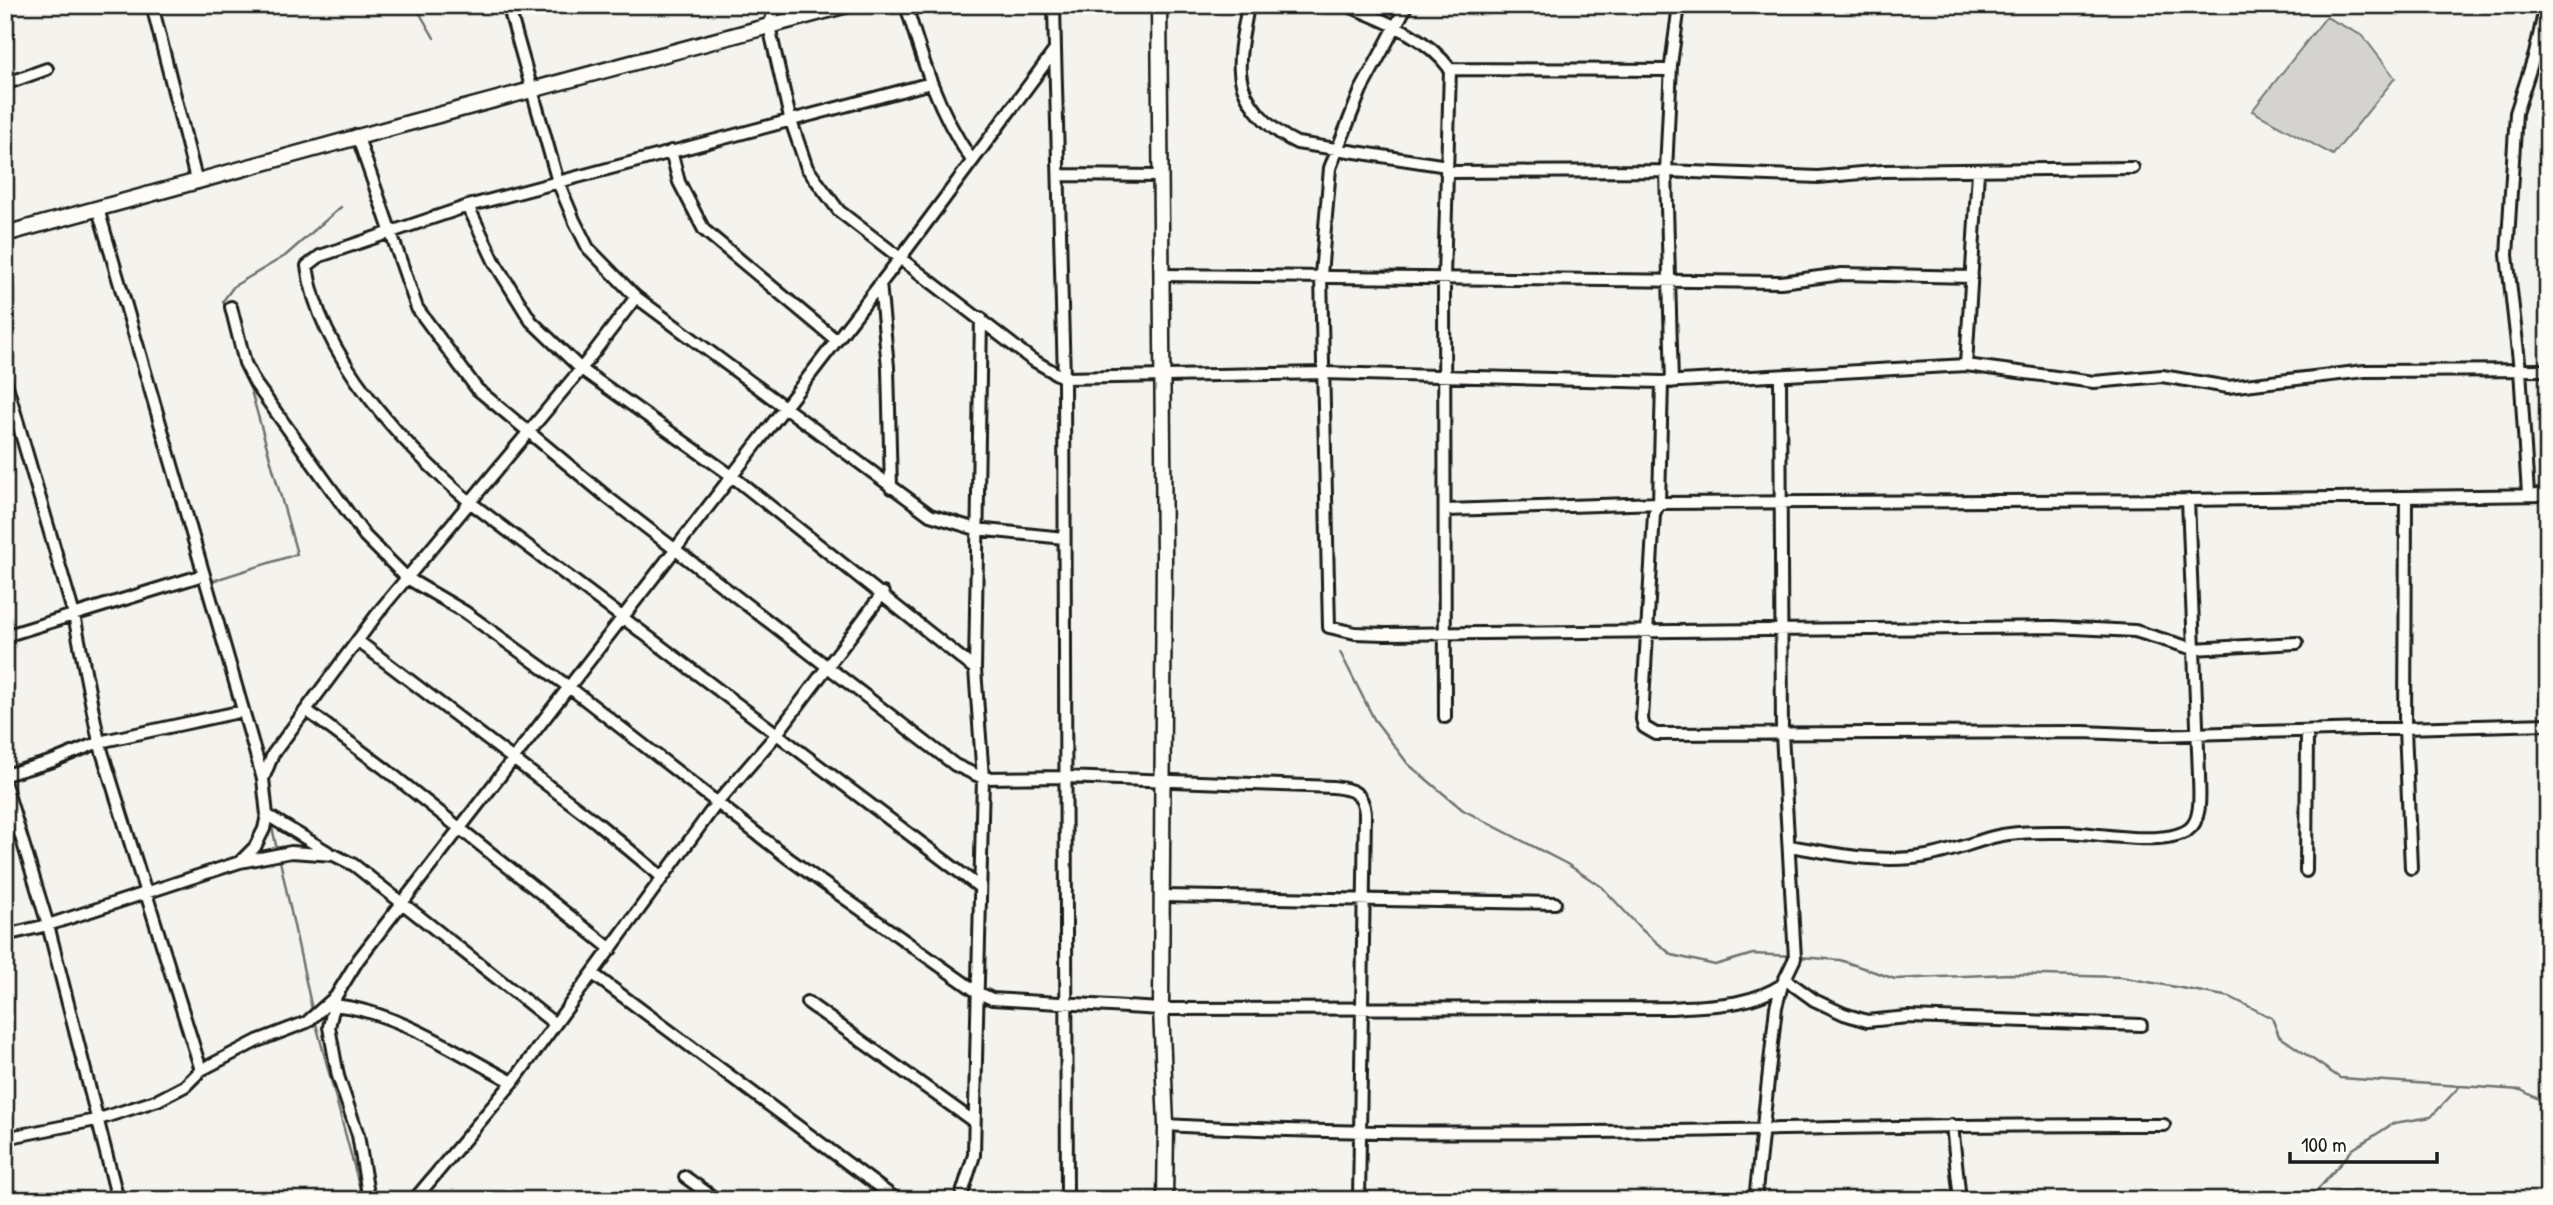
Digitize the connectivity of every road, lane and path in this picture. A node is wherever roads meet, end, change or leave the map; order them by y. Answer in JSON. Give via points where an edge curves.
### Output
{"nodes":[{"id":1,"x":152,"y":5,"type":"edge"},
{"id":2,"x":508,"y":5,"type":"edge"},
{"id":3,"x":776,"y":5,"type":"edge"},
{"id":4,"x":846,"y":5,"type":"edge"},
{"id":5,"x":906,"y":5,"type":"edge"},
{"id":6,"x":1054,"y":5,"type":"edge"},
{"id":7,"x":1159,"y":5,"type":"edge"},
{"id":8,"x":1248,"y":5,"type":"edge"},
{"id":9,"x":1346,"y":5,"type":"edge"},
{"id":10,"x":1407,"y":5,"type":"edge"},
{"id":11,"x":1679,"y":5,"type":"edge"},
{"id":12,"x":2548,"y":9,"type":"edge"},
{"id":13,"x":769,"y":26,"type":"junction"},
{"id":14,"x":1394,"y":26,"type":"junction"},
{"id":15,"x":1055,"y":50,"type":"junction"},
{"id":16,"x":47,"y":69,"type":"dead end"},
{"id":17,"x":1450,"y":69,"type":"junction"},
{"id":18,"x":1670,"y":70,"type":"junction"},
{"id":19,"x":931,"y":83,"type":"junction"},
{"id":20,"x":5,"y":84,"type":"edge"},
{"id":21,"x":531,"y":89,"type":"junction"},
{"id":22,"x":790,"y":118,"type":"junction"},
{"id":23,"x":357,"y":135,"type":"junction"},
{"id":24,"x":1336,"y":149,"type":"junction"},
{"id":25,"x":671,"y":151,"type":"junction"},
{"id":26,"x":971,"y":159,"type":"junction"},
{"id":27,"x":2133,"y":168,"type":"dead end"},
{"id":28,"x":1447,"y":169,"type":"junction"},
{"id":29,"x":1666,"y":171,"type":"junction"},
{"id":30,"x":1978,"y":172,"type":"junction"},
{"id":31,"x":1059,"y":175,"type":"junction"},
{"id":32,"x":1160,"y":176,"type":"junction"},
{"id":33,"x":558,"y":182,"type":"junction"},
{"id":34,"x":197,"y":183,"type":"junction"},
{"id":35,"x":468,"y":206,"type":"junction"},
{"id":36,"x":98,"y":209,"type":"junction"},
{"id":37,"x":391,"y":232,"type":"junction"},
{"id":38,"x":5,"y":234,"type":"edge"},
{"id":39,"x":901,"y":257,"type":"junction"},
{"id":40,"x":1160,"y":275,"type":"junction"},
{"id":41,"x":1321,"y":275,"type":"junction"},
{"id":42,"x":1444,"y":276,"type":"junction"},
{"id":43,"x":1972,"y":277,"type":"junction"},
{"id":44,"x":1668,"y":282,"type":"junction"},
{"id":45,"x":880,"y":283,"type":"junction"},
{"id":46,"x":636,"y":297,"type":"junction"},
{"id":47,"x":231,"y":307,"type":"dead end"},
{"id":48,"x":981,"y":318,"type":"junction"},
{"id":49,"x":836,"y":340,"type":"junction"},
{"id":50,"x":1966,"y":365,"type":"junction"},
{"id":51,"x":581,"y":369,"type":"junction"},
{"id":52,"x":2520,"y":370,"type":"junction"},
{"id":53,"x":2548,"y":370,"type":"edge"},
{"id":54,"x":1323,"y":373,"type":"junction"},
{"id":55,"x":1445,"y":376,"type":"junction"},
{"id":56,"x":1780,"y":376,"type":"junction"},
{"id":57,"x":1064,"y":378,"type":"junction"},
{"id":58,"x":1162,"y":378,"type":"junction"},
{"id":59,"x":5,"y":379,"type":"edge"},
{"id":60,"x":1667,"y":382,"type":"junction"},
{"id":61,"x":783,"y":407,"type":"junction"},
{"id":62,"x":19,"y":428,"type":"junction"},
{"id":63,"x":5,"y":431,"type":"edge"},
{"id":64,"x":528,"y":434,"type":"junction"},
{"id":65,"x":732,"y":476,"type":"junction"},
{"id":66,"x":891,"y":488,"type":"junction"},
{"id":67,"x":2528,"y":494,"type":"junction"},
{"id":68,"x":2548,"y":495,"type":"edge"},
{"id":69,"x":2406,"y":497,"type":"junction"},
{"id":70,"x":2188,"y":500,"type":"junction"},
{"id":71,"x":1779,"y":501,"type":"junction"},
{"id":72,"x":471,"y":503,"type":"junction"},
{"id":73,"x":1659,"y":503,"type":"junction"},
{"id":74,"x":1447,"y":510,"type":"junction"},
{"id":75,"x":976,"y":529,"type":"junction"},
{"id":76,"x":1063,"y":538,"type":"junction"},
{"id":77,"x":674,"y":547,"type":"junction"},
{"id":78,"x":204,"y":575,"type":"junction"},
{"id":79,"x":407,"y":578,"type":"junction"},
{"id":80,"x":883,"y":593,"type":"junction"},
{"id":81,"x":74,"y":615,"type":"junction"},
{"id":82,"x":624,"y":616,"type":"junction"},
{"id":83,"x":1781,"y":629,"type":"junction"},
{"id":84,"x":1448,"y":631,"type":"junction"},
{"id":85,"x":1647,"y":634,"type":"junction"},
{"id":86,"x":5,"y":636,"type":"edge"},
{"id":87,"x":358,"y":641,"type":"junction"},
{"id":88,"x":2297,"y":643,"type":"dead end"},
{"id":89,"x":2194,"y":649,"type":"junction"},
{"id":90,"x":829,"y":664,"type":"junction"},
{"id":91,"x":975,"y":669,"type":"junction"},
{"id":92,"x":569,"y":687,"type":"junction"},
{"id":93,"x":306,"y":710,"type":"junction"},
{"id":94,"x":243,"y":711,"type":"junction"},
{"id":95,"x":1446,"y":718,"type":"dead end"},
{"id":96,"x":2548,"y":724,"type":"edge"},
{"id":97,"x":2405,"y":729,"type":"junction"},
{"id":98,"x":2307,"y":731,"type":"junction"},
{"id":99,"x":1782,"y":734,"type":"junction"},
{"id":100,"x":2197,"y":734,"type":"junction"},
{"id":101,"x":776,"y":735,"type":"junction"},
{"id":102,"x":99,"y":742,"type":"junction"},
{"id":103,"x":514,"y":759,"type":"junction"},
{"id":104,"x":5,"y":775,"type":"edge"},
{"id":105,"x":1065,"y":777,"type":"junction"},
{"id":106,"x":982,"y":778,"type":"junction"},
{"id":107,"x":262,"y":779,"type":"junction"},
{"id":108,"x":1164,"y":780,"type":"junction"},
{"id":109,"x":5,"y":784,"type":"edge"},
{"id":110,"x":717,"y":803,"type":"junction"},
{"id":111,"x":267,"y":815,"type":"junction"},
{"id":112,"x":460,"y":827,"type":"junction"},
{"id":113,"x":1790,"y":846,"type":"junction"},
{"id":114,"x":334,"y":855,"type":"junction"},
{"id":115,"x":240,"y":862,"type":"junction"},
{"id":116,"x":2411,"y":868,"type":"dead end"},
{"id":117,"x":2306,"y":872,"type":"dead end"},
{"id":118,"x":662,"y":877,"type":"junction"},
{"id":119,"x":978,"y":886,"type":"junction"},
{"id":120,"x":146,"y":893,"type":"junction"},
{"id":121,"x":1162,"y":896,"type":"junction"},
{"id":122,"x":1362,"y":898,"type":"junction"},
{"id":123,"x":1555,"y":903,"type":"dead end"},
{"id":124,"x":403,"y":906,"type":"junction"},
{"id":125,"x":48,"y":925,"type":"junction"},
{"id":126,"x":5,"y":935,"type":"edge"},
{"id":127,"x":611,"y":948,"type":"junction"},
{"id":128,"x":593,"y":974,"type":"junction"},
{"id":129,"x":1784,"y":982,"type":"junction"},
{"id":130,"x":977,"y":992,"type":"junction"},
{"id":131,"x":335,"y":1000,"type":"junction"},
{"id":132,"x":807,"y":1002,"type":"dead end"},
{"id":133,"x":1066,"y":1004,"type":"junction"},
{"id":134,"x":1364,"y":1007,"type":"junction"},
{"id":135,"x":1161,"y":1009,"type":"junction"},
{"id":136,"x":555,"y":1024,"type":"junction"},
{"id":137,"x":2141,"y":1026,"type":"dead end"},
{"id":138,"x":201,"y":1070,"type":"junction"},
{"id":139,"x":513,"y":1082,"type":"junction"},
{"id":140,"x":96,"y":1120,"type":"junction"},
{"id":141,"x":973,"y":1121,"type":"junction"},
{"id":142,"x":1166,"y":1125,"type":"junction"},
{"id":143,"x":1952,"y":1125,"type":"junction"},
{"id":144,"x":2164,"y":1125,"type":"dead end"},
{"id":145,"x":1360,"y":1132,"type":"junction"},
{"id":146,"x":1763,"y":1132,"type":"junction"},
{"id":147,"x":5,"y":1138,"type":"edge"},
{"id":148,"x":685,"y":1177,"type":"dead end"},
{"id":149,"x":118,"y":1200,"type":"edge"},
{"id":150,"x":369,"y":1200,"type":"edge"},
{"id":151,"x":414,"y":1200,"type":"edge"},
{"id":152,"x":717,"y":1200,"type":"edge"},
{"id":153,"x":897,"y":1200,"type":"edge"},
{"id":154,"x":960,"y":1200,"type":"edge"},
{"id":155,"x":1067,"y":1200,"type":"edge"},
{"id":156,"x":1165,"y":1200,"type":"edge"},
{"id":157,"x":1359,"y":1200,"type":"edge"},
{"id":158,"x":1755,"y":1200,"type":"edge"},
{"id":159,"x":1960,"y":1200,"type":"edge"}],
"edges":[{"from":1,"to":34,"type":"street"},
{"from":2,"to":21,"type":"street"},
{"from":3,"to":13,"type":"street"},
{"from":4,"to":13,"type":"main road"},
{"from":5,"to":19,"type":"street"},
{"from":6,"to":15,"type":"street"},
{"from":7,"to":32,"type":"main road"},
{"from":8,"to":24,"type":"street","via":[[1240,73],[1255,106],[1277,134],[1297,143]]},
{"from":9,"to":14,"type":"street"},
{"from":10,"to":14,"type":"street"},
{"from":11,"to":18,"type":"street"},
{"from":12,"to":52,"type":"street","via":[[2543,13],[2516,113],[2507,255]]},
{"from":13,"to":21,"type":"main road"},
{"from":13,"to":22,"type":"street"},
{"from":14,"to":17,"type":"street","via":[[1427,46]]},
{"from":14,"to":24,"type":"street"},
{"from":15,"to":26,"type":"street"},
{"from":15,"to":31,"type":"street"},
{"from":16,"to":20,"type":"street"},
{"from":17,"to":18,"type":"street"},
{"from":17,"to":28,"type":"street"},
{"from":18,"to":29,"type":"street"},
{"from":19,"to":22,"type":"street"},
{"from":19,"to":26,"type":"street"},
{"from":21,"to":23,"type":"main road"},
{"from":21,"to":33,"type":"street"},
{"from":22,"to":25,"type":"street"},
{"from":22,"to":39,"type":"street","via":[[807,168],[820,189],[839,211]]},
{"from":23,"to":34,"type":"main road"},
{"from":23,"to":37,"type":"street"},
{"from":24,"to":28,"type":"street"},
{"from":24,"to":41,"type":"street"},
{"from":25,"to":33,"type":"street"},
{"from":25,"to":49,"type":"street","via":[[679,182],[704,230]]},
{"from":26,"to":39,"type":"street"},
{"from":27,"to":30,"type":"street"},
{"from":28,"to":29,"type":"street"},
{"from":28,"to":42,"type":"street"},
{"from":29,"to":30,"type":"street","via":[[1801,177],[1883,171]]},
{"from":29,"to":44,"type":"street"},
{"from":30,"to":43,"type":"street"},
{"from":31,"to":32,"type":"street"},
{"from":31,"to":57,"type":"street"},
{"from":32,"to":40,"type":"main road"},
{"from":33,"to":35,"type":"street"},
{"from":33,"to":46,"type":"street","via":[[588,248]]},
{"from":34,"to":36,"type":"main road"},
{"from":35,"to":37,"type":"street"},
{"from":35,"to":51,"type":"street","via":[[495,263],[531,321]]},
{"from":36,"to":38,"type":"main road"},
{"from":36,"to":78,"type":"street"},
{"from":37,"to":64,"type":"street","via":[[417,308],[439,341],[477,389]]},
{"from":37,"to":72,"type":"street","via":[[320,256],[307,266],[309,275],[344,361],[375,405],[424,463]]},
{"from":39,"to":45,"type":"street"},
{"from":39,"to":48,"type":"street"},
{"from":40,"to":41,"type":"street"},
{"from":40,"to":58,"type":"main road"},
{"from":41,"to":42,"type":"street"},
{"from":41,"to":54,"type":"street"},
{"from":42,"to":44,"type":"street"},
{"from":42,"to":55,"type":"street"},
{"from":43,"to":44,"type":"street","via":[[1842,274],[1781,282]]},
{"from":43,"to":50,"type":"street"},
{"from":44,"to":60,"type":"street"},
{"from":45,"to":49,"type":"street"},
{"from":45,"to":66,"type":"street"},
{"from":46,"to":51,"type":"street"},
{"from":46,"to":61,"type":"street"},
{"from":47,"to":79,"type":"street","via":[[245,363],[255,383],[365,536]]},
{"from":48,"to":57,"type":"street","via":[[1031,359]]},
{"from":48,"to":75,"type":"street"},
{"from":49,"to":61,"type":"street"},
{"from":50,"to":52,"type":"street","via":[[2094,382],[2169,376],[2228,387],[2364,371]]},
{"from":50,"to":56,"type":"street"},
{"from":51,"to":64,"type":"street"},
{"from":51,"to":65,"type":"street"},
{"from":52,"to":53,"type":"street"},
{"from":52,"to":67,"type":"street"},
{"from":54,"to":55,"type":"street"},
{"from":54,"to":58,"type":"street"},
{"from":54,"to":84,"type":"street","via":[[1327,623],[1355,633]]},
{"from":55,"to":60,"type":"street"},
{"from":55,"to":74,"type":"street"},
{"from":56,"to":60,"type":"street"},
{"from":56,"to":71,"type":"street"},
{"from":57,"to":58,"type":"street"},
{"from":57,"to":76,"type":"street"},
{"from":58,"to":108,"type":"main road"},
{"from":59,"to":62,"type":"street"},
{"from":60,"to":73,"type":"street"},
{"from":61,"to":65,"type":"street"},
{"from":61,"to":66,"type":"street"},
{"from":62,"to":63,"type":"street"},
{"from":62,"to":81,"type":"street"},
{"from":64,"to":72,"type":"street"},
{"from":64,"to":77,"type":"street"},
{"from":65,"to":77,"type":"street"},
{"from":65,"to":80,"type":"street"},
{"from":66,"to":75,"type":"street","via":[[930,515]]},
{"from":67,"to":68,"type":"street"},
{"from":67,"to":69,"type":"street"},
{"from":69,"to":70,"type":"street"},
{"from":69,"to":97,"type":"street"},
{"from":70,"to":71,"type":"street"},
{"from":70,"to":89,"type":"street"},
{"from":71,"to":73,"type":"street"},
{"from":71,"to":83,"type":"street"},
{"from":72,"to":79,"type":"street"},
{"from":72,"to":82,"type":"street"},
{"from":73,"to":74,"type":"street"},
{"from":73,"to":85,"type":"street","via":[[1654,514]]},
{"from":74,"to":84,"type":"street"},
{"from":75,"to":76,"type":"street"},
{"from":75,"to":91,"type":"street"},
{"from":76,"to":105,"type":"street"},
{"from":77,"to":82,"type":"street"},
{"from":77,"to":90,"type":"street"},
{"from":78,"to":81,"type":"street"},
{"from":78,"to":94,"type":"street"},
{"from":79,"to":87,"type":"street"},
{"from":79,"to":92,"type":"street","via":[[465,612]]},
{"from":80,"to":90,"type":"street"},
{"from":80,"to":91,"type":"street"},
{"from":81,"to":86,"type":"street"},
{"from":81,"to":102,"type":"street"},
{"from":82,"to":92,"type":"street"},
{"from":82,"to":101,"type":"street"},
{"from":83,"to":85,"type":"street"},
{"from":83,"to":89,"type":"street","via":[[2085,628],[2147,634]]},
{"from":83,"to":99,"type":"street"},
{"from":84,"to":85,"type":"street"},
{"from":84,"to":95,"type":"street"},
{"from":85,"to":99,"type":"street","via":[[1642,719],[1648,731]]},
{"from":87,"to":93,"type":"street"},
{"from":87,"to":103,"type":"street"},
{"from":88,"to":89,"type":"street"},
{"from":89,"to":100,"type":"street"},
{"from":90,"to":101,"type":"street"},
{"from":90,"to":106,"type":"street","via":[[955,765]]},
{"from":91,"to":106,"type":"street"},
{"from":92,"to":103,"type":"street"},
{"from":92,"to":110,"type":"street"},
{"from":93,"to":107,"type":"street","via":[[273,754]]},
{"from":93,"to":112,"type":"street"},
{"from":94,"to":102,"type":"street"},
{"from":94,"to":107,"type":"street"},
{"from":96,"to":97,"type":"street"},
{"from":97,"to":98,"type":"street"},
{"from":97,"to":116,"type":"street"},
{"from":98,"to":100,"type":"street"},
{"from":98,"to":117,"type":"street"},
{"from":99,"to":100,"type":"street"},
{"from":99,"to":113,"type":"street"},
{"from":100,"to":113,"type":"street","via":[[2198,813],[2191,828],[2177,836],[2008,834],[1950,851],[1894,859]]},
{"from":101,"to":110,"type":"street"},
{"from":101,"to":119,"type":"street"},
{"from":102,"to":104,"type":"street"},
{"from":102,"to":120,"type":"street"},
{"from":103,"to":112,"type":"street"},
{"from":103,"to":118,"type":"street"},
{"from":105,"to":106,"type":"street"},
{"from":105,"to":108,"type":"street"},
{"from":105,"to":133,"type":"street"},
{"from":106,"to":119,"type":"street"},
{"from":107,"to":111,"type":"street"},
{"from":108,"to":121,"type":"main road"},
{"from":108,"to":122,"type":"street","via":[[1355,791],[1364,801],[1365,813]]},
{"from":109,"to":125,"type":"street"},
{"from":110,"to":118,"type":"street"},
{"from":110,"to":130,"type":"street"},
{"from":111,"to":114,"type":"street"},
{"from":111,"to":115,"type":"street","via":[[255,847]]},
{"from":112,"to":124,"type":"street"},
{"from":112,"to":127,"type":"street"},
{"from":113,"to":129,"type":"street","via":[[1795,958]]},
{"from":114,"to":115,"type":"street","via":[[292,852]]},
{"from":114,"to":124,"type":"street","via":[[354,865]]},
{"from":115,"to":120,"type":"street"},
{"from":118,"to":127,"type":"street"},
{"from":119,"to":130,"type":"street"},
{"from":120,"to":125,"type":"street"},
{"from":120,"to":138,"type":"street"},
{"from":121,"to":122,"type":"street"},
{"from":121,"to":135,"type":"main road"},
{"from":122,"to":123,"type":"street"},
{"from":122,"to":134,"type":"street"},
{"from":124,"to":131,"type":"street","via":[[358,960]]},
{"from":124,"to":136,"type":"street"},
{"from":125,"to":126,"type":"street"},
{"from":125,"to":140,"type":"street"},
{"from":127,"to":128,"type":"street"},
{"from":128,"to":136,"type":"street"},
{"from":128,"to":153,"type":"street"},
{"from":129,"to":134,"type":"street","via":[[1743,1003],[1671,1008]]},
{"from":129,"to":137,"type":"street","via":[[1814,1000],[1867,1021],[1908,1017]]},
{"from":129,"to":146,"type":"street","via":[[1769,1059]]},
{"from":130,"to":133,"type":"street","via":[[992,999]]},
{"from":130,"to":141,"type":"street"},
{"from":131,"to":138,"type":"street","via":[[307,1022]]},
{"from":131,"to":139,"type":"street","via":[[382,1015]]},
{"from":131,"to":150,"type":"street","via":[[329,1027],[331,1049],[358,1135]]},
{"from":132,"to":141,"type":"street"},
{"from":133,"to":135,"type":"street"},
{"from":133,"to":155,"type":"street"},
{"from":134,"to":135,"type":"street"},
{"from":134,"to":145,"type":"street"},
{"from":135,"to":142,"type":"main road"},
{"from":136,"to":139,"type":"street"},
{"from":138,"to":140,"type":"street","via":[[185,1086],[158,1100]]},
{"from":139,"to":151,"type":"street"},
{"from":140,"to":147,"type":"street"},
{"from":140,"to":149,"type":"street"},
{"from":141,"to":154,"type":"street","via":[[974,1155]]},
{"from":142,"to":145,"type":"street"},
{"from":142,"to":156,"type":"main road"},
{"from":143,"to":144,"type":"street"},
{"from":143,"to":146,"type":"street"},
{"from":143,"to":159,"type":"street"},
{"from":145,"to":146,"type":"street"},
{"from":145,"to":157,"type":"street"},
{"from":146,"to":158,"type":"street"},
{"from":148,"to":152,"type":"street"}]}
